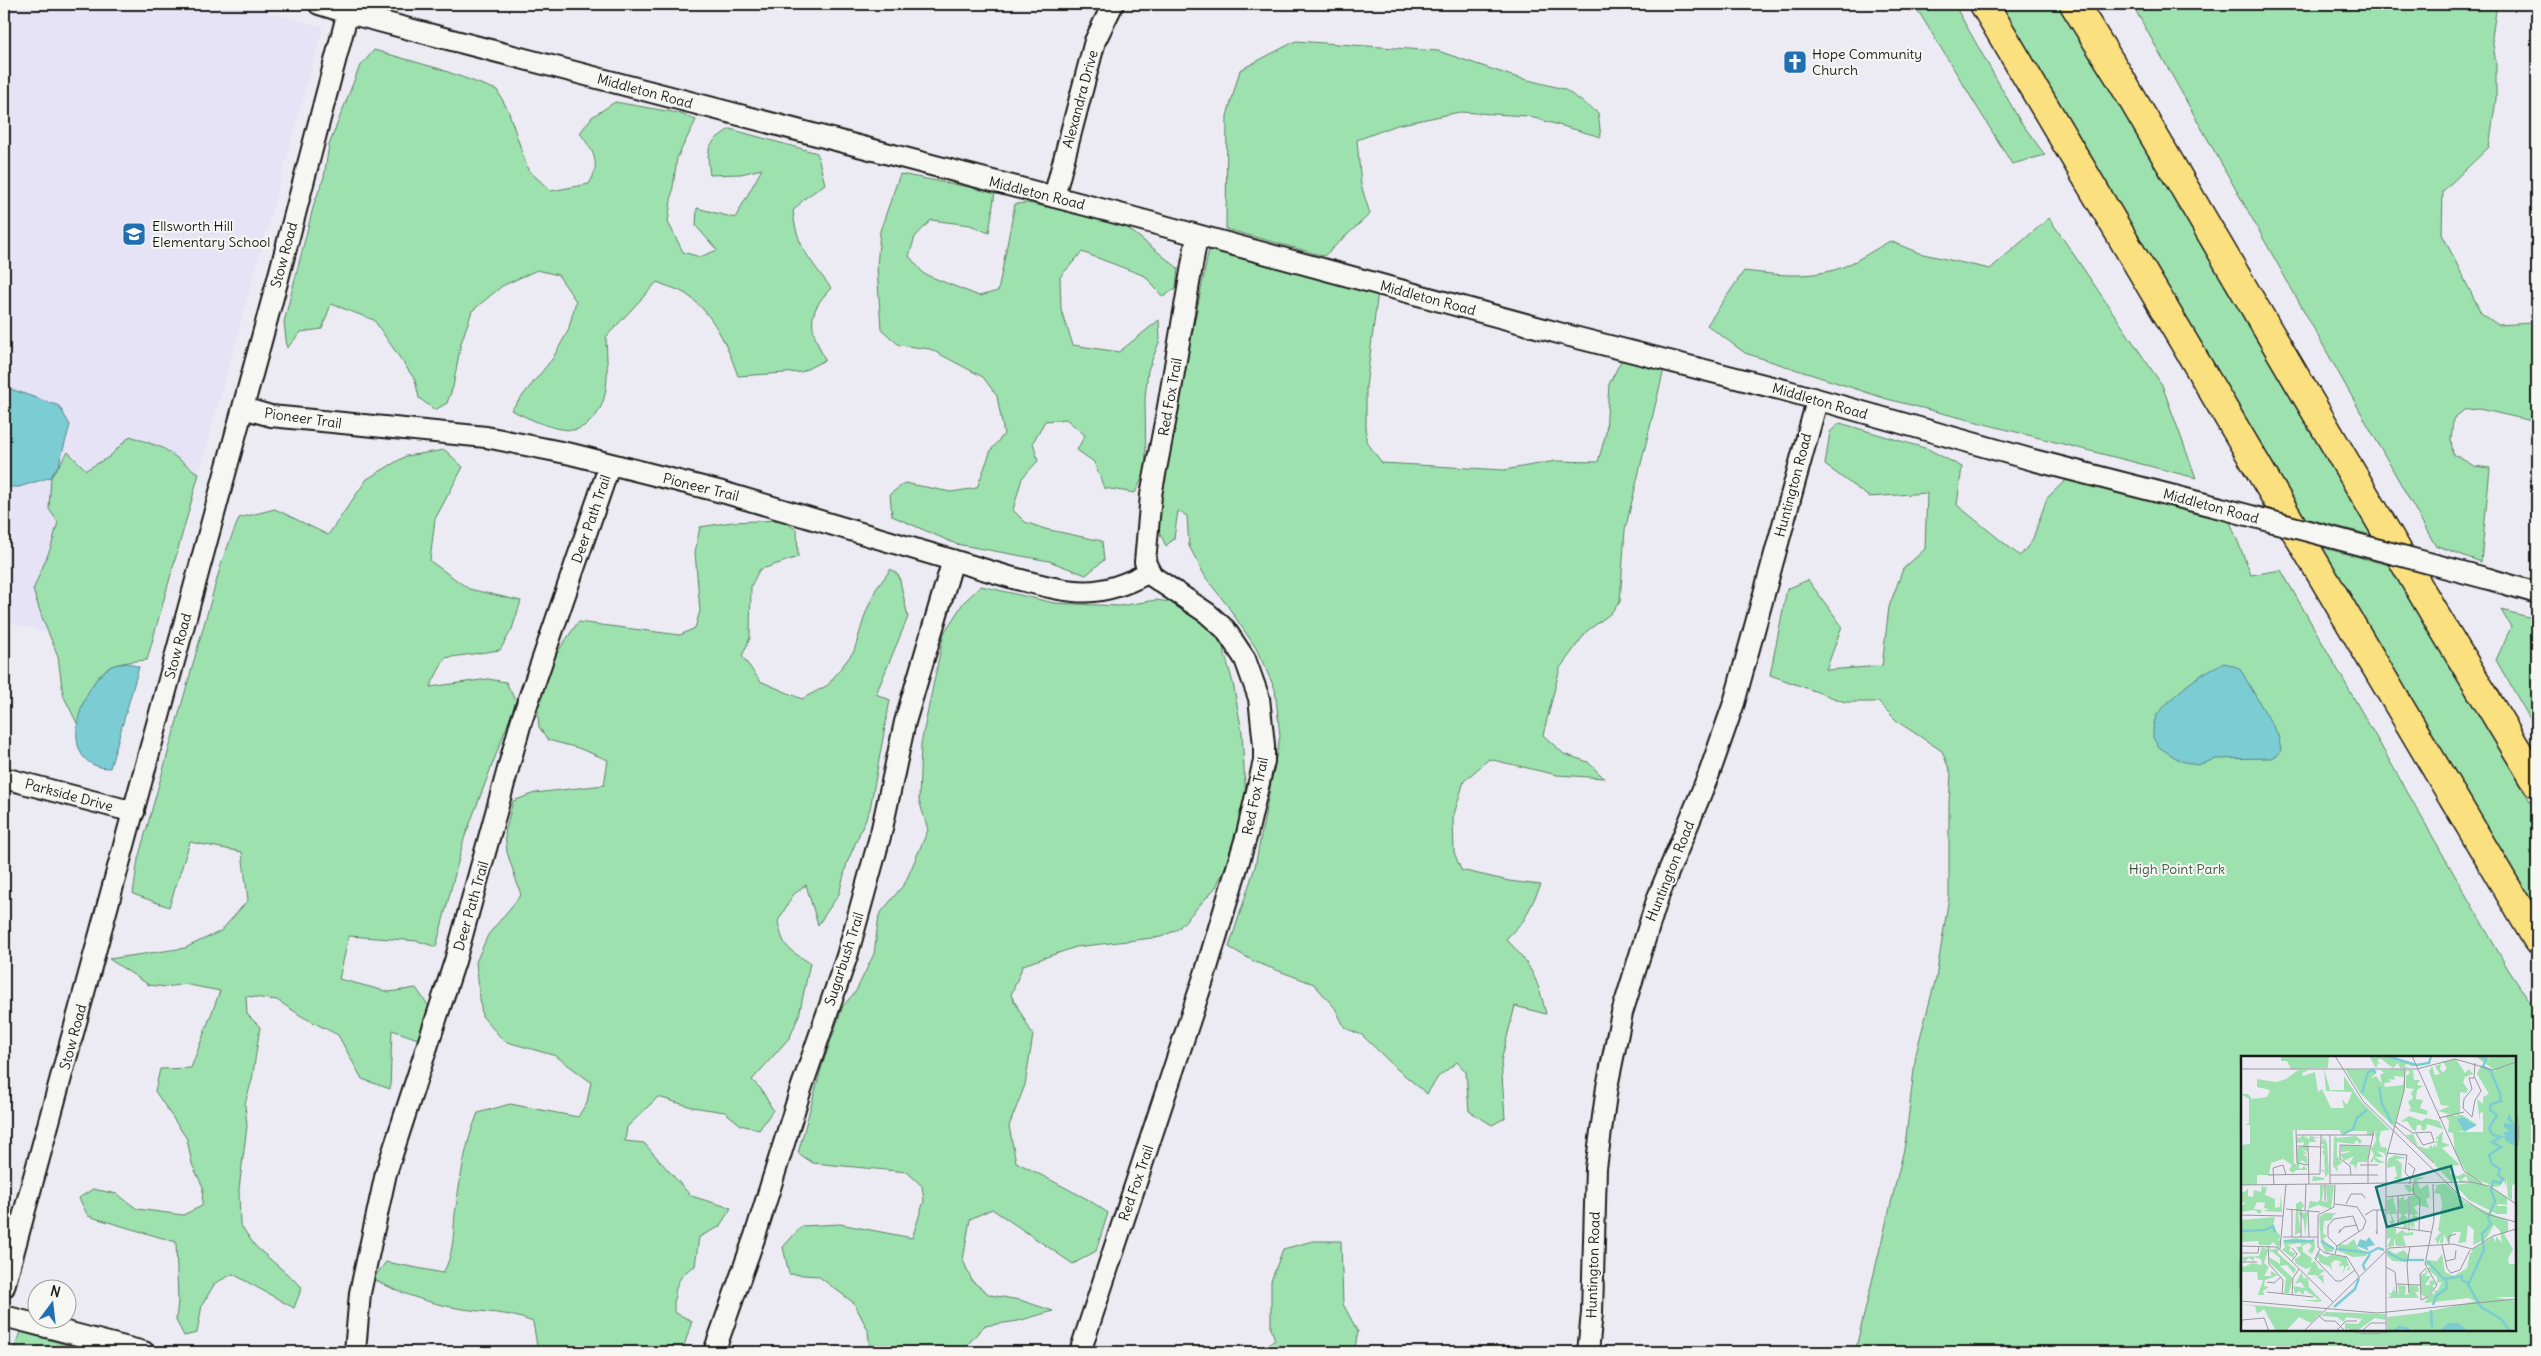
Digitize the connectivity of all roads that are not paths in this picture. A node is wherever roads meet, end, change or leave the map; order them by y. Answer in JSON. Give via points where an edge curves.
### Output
{"nodes":[{"id":1,"x":319,"y":4,"type":"edge"},
{"id":2,"x":1113,"y":4,"type":"edge"},
{"id":3,"x":1984,"y":4,"type":"edge"},
{"id":4,"x":2074,"y":4,"type":"edge"},
{"id":5,"x":349,"y":9,"type":"edge"},
{"id":6,"x":1054,"y":197,"type":"junction"},
{"id":7,"x":1197,"y":236,"type":"junction"},
{"id":8,"x":1816,"y":401,"type":"junction"},
{"id":9,"x":243,"y":408,"type":"junction"},
{"id":10,"x":610,"y":464,"type":"junction"},
{"id":11,"x":953,"y":560,"type":"junction"},
{"id":12,"x":1149,"y":572,"type":"junction"},
{"id":13,"x":2537,"y":593,"type":"edge"},
{"id":14,"x":4,"y":778,"type":"edge"},
{"id":15,"x":2537,"y":784,"type":"edge"},
{"id":16,"x":134,"y":812,"type":"junction"},
{"id":17,"x":2537,"y":939,"type":"edge"},
{"id":18,"x":4,"y":1287,"type":"edge"},
{"id":19,"x":4,"y":1316,"type":"edge"},
{"id":20,"x":144,"y":1352,"type":"edge"},
{"id":21,"x":355,"y":1352,"type":"edge"},
{"id":22,"x":714,"y":1352,"type":"edge"},
{"id":23,"x":1080,"y":1352,"type":"edge"},
{"id":24,"x":1588,"y":1352,"type":"edge"}],
"edges":[{"from":1,"to":5,"type":"street","name":"Middleton Road"},
{"from":2,"to":6,"type":"street","name":"Alexandra Drive","via":[[1095,41]]},
{"from":3,"to":17,"type":"highway"},
{"from":4,"to":15,"type":"highway"},
{"from":5,"to":6,"type":"street","name":"Middleton Road"},
{"from":5,"to":9,"type":"street","name":"Stow Road"},
{"from":6,"to":7,"type":"street","name":"Middleton Road"},
{"from":7,"to":8,"type":"street","name":"Middleton Road"},
{"from":7,"to":12,"type":"street","name":"Red Fox Trail","via":[[1151,495],[1145,562]]},
{"from":8,"to":13,"type":"street","name":"Middleton Road","bridge":true},
{"from":8,"to":24,"type":"street","name":"Huntington Road","via":[[1734,703],[1710,774],[1658,897],[1622,1013],[1607,1087],[1596,1168]]},
{"from":9,"to":10,"type":"street","name":"Pioneer Trail","via":[[271,416],[486,437]]},
{"from":9,"to":16,"type":"street","name":"Stow Road"},
{"from":10,"to":11,"type":"street","name":"Pioneer Trail","via":[[722,492]]},
{"from":10,"to":21,"type":"street","name":"Deer Path Trail","via":[[521,722],[453,970],[386,1173],[360,1293]]},
{"from":11,"to":12,"type":"street","name":"Pioneer Trail","via":[[1055,588],[1092,593],[1115,588]]},
{"from":11,"to":22,"type":"street","name":"Sugarbush Trail","via":[[905,722],[881,835],[847,956]]},
{"from":12,"to":23,"type":"street","name":"Red Fox Trail","via":[[1225,629],[1245,659],[1259,698],[1264,761],[1247,834],[1206,971]]},
{"from":14,"to":16,"type":"street","name":"Parkside Drive"},
{"from":16,"to":18,"type":"street","name":"Stow Road"},
{"from":19,"to":20,"type":"street"}]}
